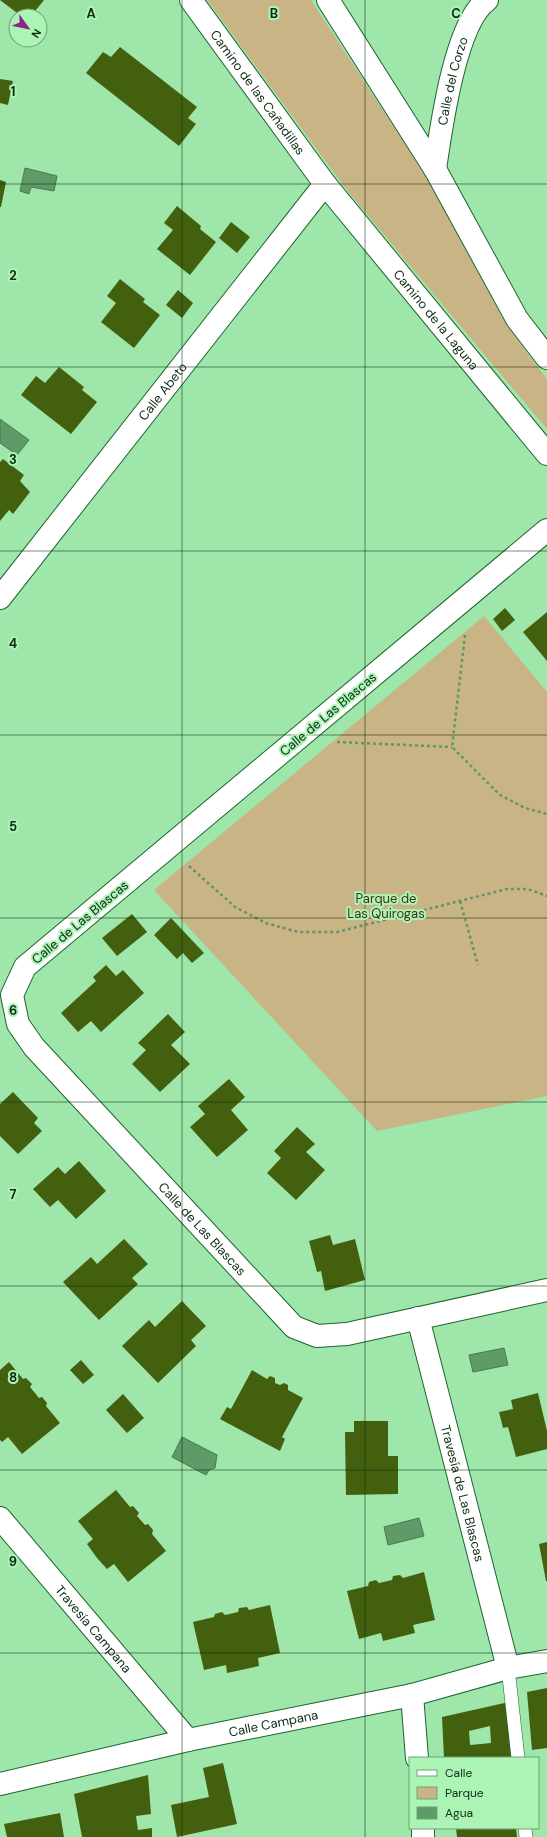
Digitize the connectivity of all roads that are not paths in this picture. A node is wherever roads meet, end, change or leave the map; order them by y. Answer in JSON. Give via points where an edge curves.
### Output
{"nodes":[{"id":1,"x":190,"y":0,"type":"edge"},
{"id":2,"x":328,"y":0,"type":"edge"},
{"id":3,"x":487,"y":0,"type":"edge"},
{"id":4,"x":435,"y":169,"type":"junction"},
{"id":5,"x":325,"y":184,"type":"junction"},
{"id":6,"x":547,"y":358,"type":"edge"},
{"id":7,"x":547,"y":454,"type":"edge"},
{"id":8,"x":547,"y":530,"type":"edge"},
{"id":9,"x":0,"y":598,"type":"edge"},
{"id":10,"x":547,"y":1290,"type":"edge"},
{"id":11,"x":418,"y":1318,"type":"junction"},
{"id":12,"x":0,"y":1518,"type":"edge"},
{"id":13,"x":547,"y":1661,"type":"edge"},
{"id":14,"x":508,"y":1668,"type":"junction"},
{"id":15,"x":412,"y":1695,"type":"junction"},
{"id":16,"x":188,"y":1740,"type":"junction"},
{"id":17,"x":417,"y":1757,"type":"edge"},
{"id":18,"x":518,"y":1757,"type":"edge"},
{"id":19,"x":0,"y":1784,"type":"edge"}],
"edges":[{"from":1,"to":5,"type":"street","name":"Camino de las Cañadillas"},
{"from":2,"to":4,"type":"street"},
{"from":3,"to":4,"type":"street","name":"Calle del Corzo","via":[[463,36],[442,117]]},
{"from":4,"to":6,"type":"street","via":[[517,319]]},
{"from":5,"to":7,"type":"street","name":"Camino de la Laguna"},
{"from":5,"to":9,"type":"street","name":"Calle Abeto"},
{"from":8,"to":11,"type":"street","name":"Calle de Las Blascas","via":[[25,967],[12,995],[18,1024],[34,1047],[294,1327],[317,1336],[347,1334]]},
{"from":10,"to":11,"type":"street","name":"Calle de Las Blascas"},
{"from":11,"to":14,"type":"street","name":"Travesía de Las Blascas"},
{"from":12,"to":16,"type":"street","name":"Travesía Campana"},
{"from":13,"to":14,"type":"street","name":"Calle Campana"},
{"from":14,"to":15,"type":"street","name":"Calle Campana"},
{"from":14,"to":18,"type":"lane"},
{"from":15,"to":16,"type":"street","name":"Calle Campana"},
{"from":15,"to":17,"type":"street"},
{"from":16,"to":19,"type":"street","name":"Calle Campana"}]}
